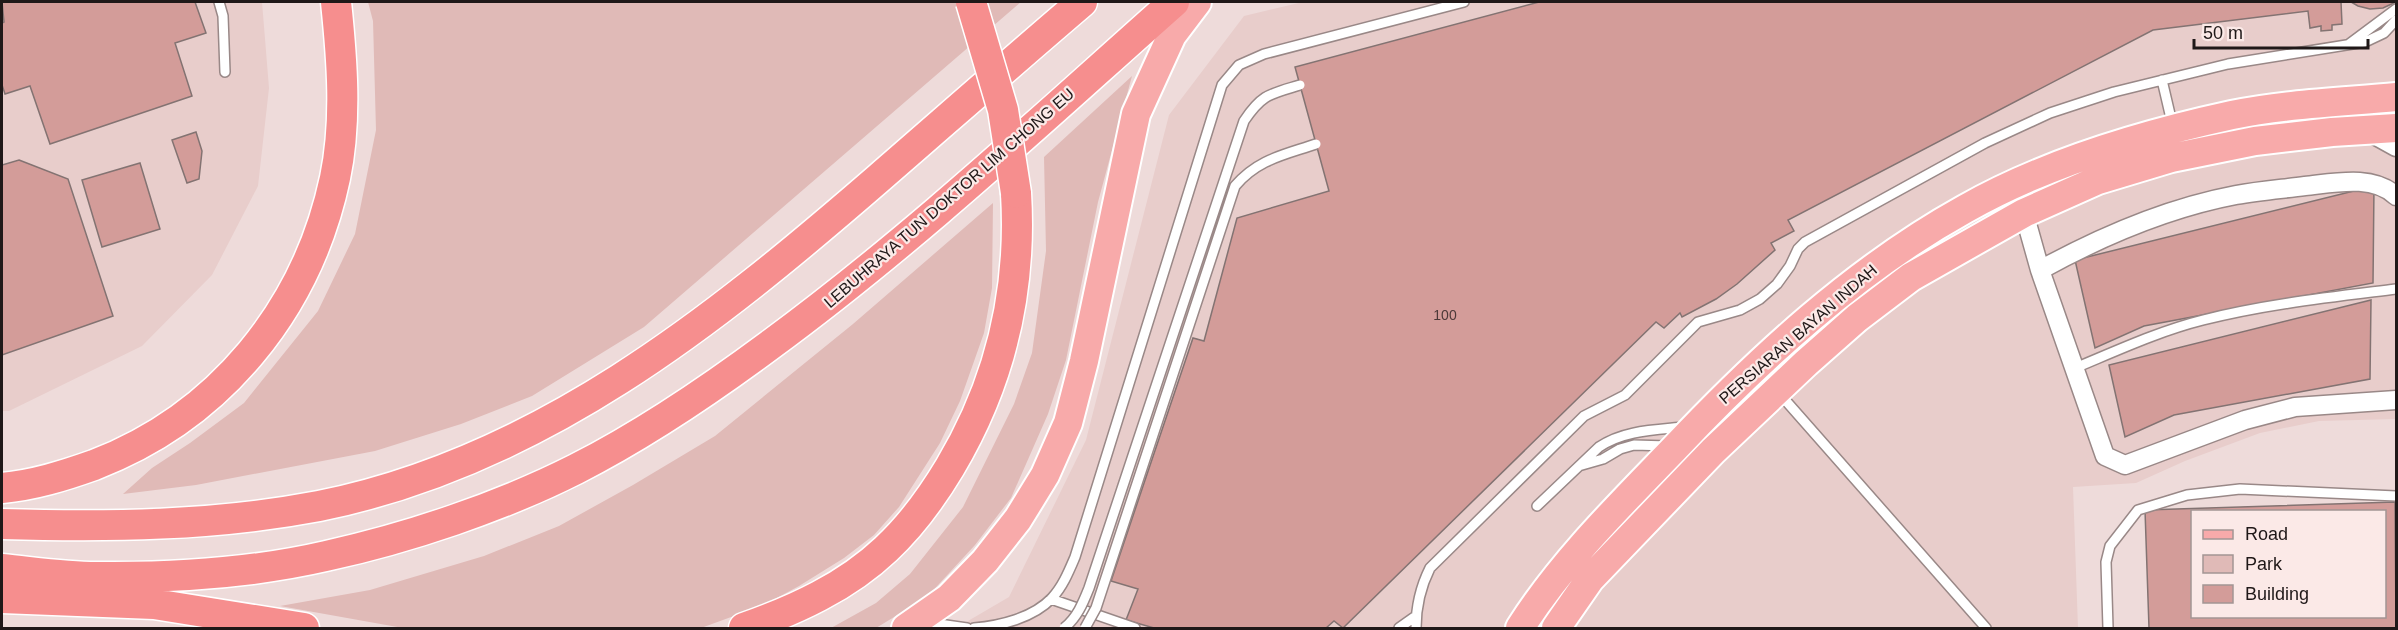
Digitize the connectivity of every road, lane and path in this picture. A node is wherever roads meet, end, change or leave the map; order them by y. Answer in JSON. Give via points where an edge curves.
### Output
{"nodes":[{"id":1,"x":219,"y":2,"type":"edge"},
{"id":2,"x":336,"y":2,"type":"edge"},
{"id":3,"x":971,"y":2,"type":"edge"},
{"id":4,"x":1082,"y":2,"type":"edge"},
{"id":5,"x":1174,"y":2,"type":"edge"},
{"id":6,"x":1197,"y":2,"type":"edge"},
{"id":7,"x":1464,"y":2,"type":"edge"},
{"id":8,"x":2397,"y":9,"type":"edge"},
{"id":9,"x":2397,"y":20,"type":"edge"},
{"id":10,"x":2344,"y":47,"type":"junction"},
{"id":11,"x":225,"y":72,"type":"dead end"},
{"id":12,"x":2162,"y":80,"type":"junction"},
{"id":13,"x":1300,"y":84,"type":"dead end"},
{"id":14,"x":2397,"y":97,"type":"edge"},
{"id":15,"x":2397,"y":128,"type":"edge"},
{"id":16,"x":2174,"y":129,"type":"junction"},
{"id":17,"x":2365,"y":130,"type":"junction"},
{"id":18,"x":1316,"y":144,"type":"dead end"},
{"id":19,"x":2397,"y":147,"type":"edge"},
{"id":20,"x":2397,"y":196,"type":"edge"},
{"id":21,"x":2024,"y":213,"type":"junction"},
{"id":22,"x":2040,"y":270,"type":"junction"},
{"id":23,"x":2397,"y":289,"type":"edge"},
{"id":24,"x":2075,"y":368,"type":"junction"},
{"id":25,"x":1777,"y":391,"type":"junction"},
{"id":26,"x":2397,"y":400,"type":"edge"},
{"id":27,"x":1695,"y":425,"type":"junction"},
{"id":28,"x":1676,"y":446,"type":"junction"},
{"id":29,"x":1579,"y":466,"type":"junction"},
{"id":30,"x":2,"y":488,"type":"edge"},
{"id":31,"x":2397,"y":496,"type":"edge"},
{"id":32,"x":1537,"y":506,"type":"dead end"},
{"id":33,"x":2,"y":524,"type":"edge"},
{"id":34,"x":871,"y":562,"type":"junction"},
{"id":35,"x":2,"y":569,"type":"edge"},
{"id":36,"x":2,"y":598,"type":"edge"},
{"id":37,"x":1051,"y":599,"type":"junction"},
{"id":38,"x":1416,"y":616,"type":"junction"},
{"id":39,"x":911,"y":625,"type":"edge"},
{"id":40,"x":304,"y":628,"type":"edge"},
{"id":41,"x":744,"y":628,"type":"edge"},
{"id":42,"x":781,"y":628,"type":"edge"},
{"id":43,"x":967,"y":628,"type":"edge"},
{"id":44,"x":974,"y":628,"type":"edge"},
{"id":45,"x":1064,"y":628,"type":"edge"},
{"id":46,"x":1085,"y":628,"type":"edge"},
{"id":47,"x":1135,"y":628,"type":"edge"},
{"id":48,"x":1399,"y":628,"type":"edge"},
{"id":49,"x":1416,"y":628,"type":"edge"},
{"id":50,"x":1520,"y":628,"type":"edge"},
{"id":51,"x":1556,"y":628,"type":"edge"},
{"id":52,"x":1986,"y":628,"type":"edge"},
{"id":53,"x":2108,"y":628,"type":"edge"}],
"edges":[{"from":1,"to":11,"type":"lane"},
{"from":2,"to":30,"type":"highway","via":[[342,86],[335,177],[309,260],[262,340],[219,389],[138,447],[31,486]]},
{"from":3,"to":34,"type":"highway","bridge":true,"via":[[1003,110],[1016,194],[1017,256],[1012,305],[994,376],[977,417],[922,510]]},
{"from":4,"to":33,"type":"highway","via":[[840,212],[704,322],[642,366],[527,434],[397,485],[321,505],[205,522]]},
{"from":5,"to":35,"type":"highway","name":"LEBUHRAYA TUN DOKTOR LIM CHONG EU","via":[[967,186],[826,304],[710,390],[573,470],[440,524],[325,556],[185,574],[94,577]]},
{"from":6,"to":39,"type":"main road","via":[[1172,35],[1136,114],[1084,361],[1068,423],[1045,475],[1018,519],[985,561],[949,598]]},
{"from":7,"to":37,"type":"lane","via":[[1264,54],[1239,65],[1222,85],[1075,556]]},
{"from":8,"to":10,"type":"lane"},
{"from":9,"to":10,"type":"lane","via":[[2384,33]]},
{"from":10,"to":12,"type":"lane","via":[[2228,64]]},
{"from":12,"to":16,"type":"lane"},
{"from":12,"to":38,"type":"lane","via":[[2050,113],[1985,143],[1805,242],[1776,285],[1760,299],[1740,310],[1698,322],[1625,395],[1584,416],[1430,568],[1422,584]]},
{"from":13,"to":45,"type":"lane","bridge":true,"via":[[1266,96],[1244,121],[1089,588],[1072,622]]},
{"from":14,"to":16,"type":"main road","name":"PERSIARAN BAYAN INDAH","via":[[2235,115]]},
{"from":15,"to":17,"type":"main road","name":"PERSIARAN BAYAN INDAH"},
{"from":16,"to":27,"type":"main road","name":"PERSIARAN BAYAN INDAH","via":[[2055,167],[1964,209],[1867,271]]},
{"from":17,"to":19,"type":"street"},
{"from":17,"to":21,"type":"main road","name":"PERSIARAN BAYAN INDAH","via":[[2255,141],[2171,158],[2098,180]]},
{"from":18,"to":46,"type":"lane","bridge":true,"via":[[1265,161],[1247,172],[1235,186],[1096,608]]},
{"from":20,"to":22,"type":"street","via":[[2371,182],[2337,182],[2237,195],[2173,211],[2086,245]]},
{"from":21,"to":22,"type":"street"},
{"from":21,"to":25,"type":"main road","name":"PERSIARAN BAYAN INDAH","via":[[1911,277],[1857,318]]},
{"from":22,"to":24,"type":"street"},
{"from":23,"to":24,"type":"lane","via":[[2280,304],[2201,320]]},
{"from":24,"to":26,"type":"street","via":[[2105,456],[2125,465],[2245,420],[2295,408]]},
{"from":25,"to":51,"type":"main road","name":"PERSIARAN BAYAN INDAH","via":[[1713,451],[1590,579]]},
{"from":25,"to":52,"type":"lane"},
{"from":27,"to":28,"type":"main road","name":"PERSIARAN BAYAN INDAH"},
{"from":27,"to":29,"type":"lane","via":[[1620,436],[1599,447]]},
{"from":28,"to":29,"type":"lane","via":[[1634,445]]},
{"from":28,"to":50,"type":"main road","name":"PERSIARAN BAYAN INDAH","via":[[1575,553]]},
{"from":29,"to":32,"type":"lane"},
{"from":31,"to":53,"type":"lane","via":[[2240,489],[2187,495],[2138,510],[2110,546],[2106,562]]},
{"from":34,"to":41,"type":"highway","via":[[812,601]]},
{"from":34,"to":42,"type":"main road"},
{"from":36,"to":40,"type":"highway","via":[[154,604]]},
{"from":37,"to":44,"type":"lane","via":[[1014,620],[995,627]]},
{"from":37,"to":47,"type":"lane"},
{"from":38,"to":48,"type":"lane"},
{"from":38,"to":49,"type":"lane"},
{"from":39,"to":43,"type":"lane"}]}
